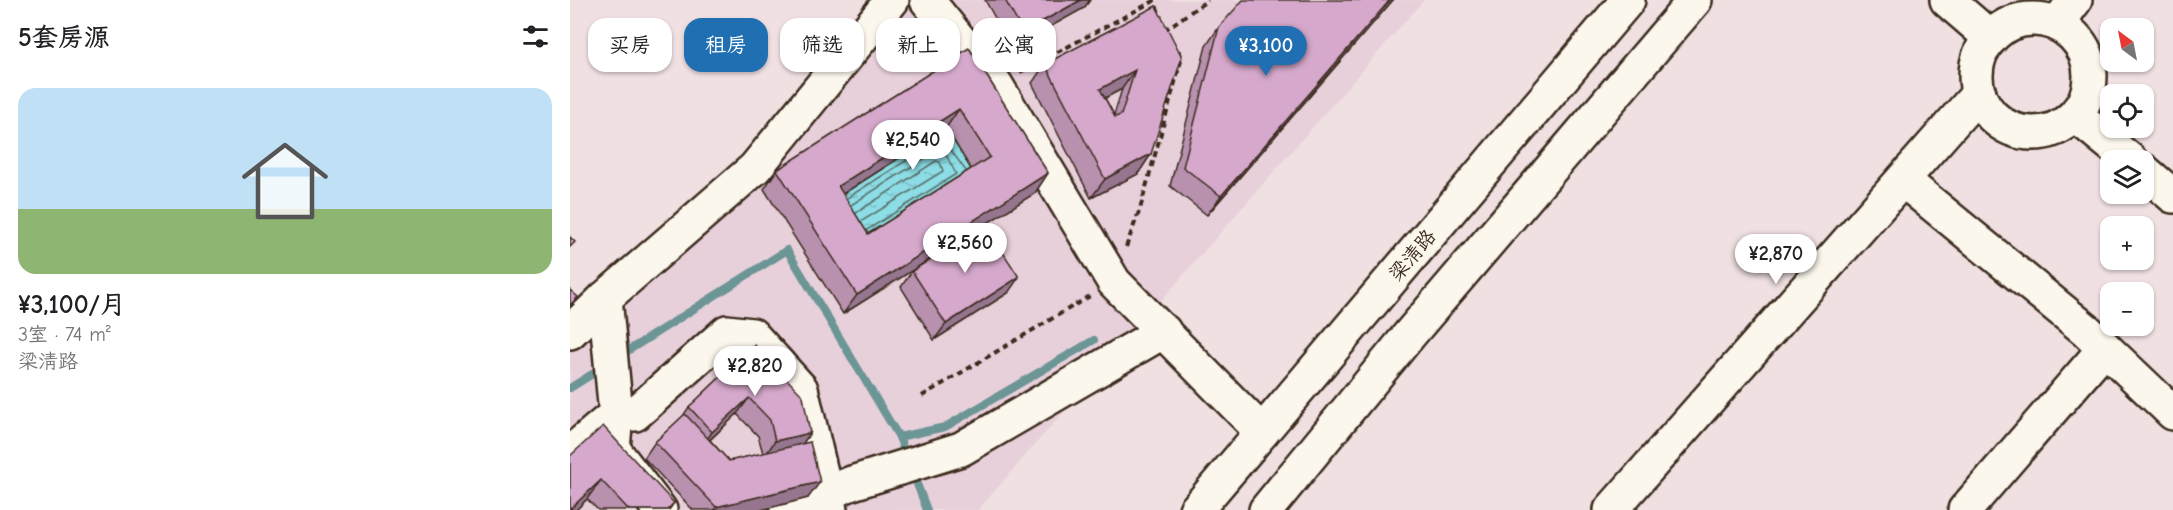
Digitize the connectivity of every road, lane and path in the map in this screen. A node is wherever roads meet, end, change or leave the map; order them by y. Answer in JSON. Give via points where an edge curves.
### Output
{"nodes":[{"id":1,"x":892,"y":0,"type":"edge"},
{"id":2,"x":927,"y":0,"type":"edge"},
{"id":3,"x":1154,"y":0,"type":"edge"},
{"id":4,"x":1628,"y":0,"type":"edge"},
{"id":5,"x":1695,"y":0,"type":"edge"},
{"id":6,"x":1947,"y":0,"type":"edge"},
{"id":7,"x":2066,"y":12,"type":"edge"},
{"id":8,"x":1166,"y":29,"type":"edge"},
{"id":9,"x":1991,"y":38,"type":"junction"},
{"id":10,"x":996,"y":85,"type":"junction"},
{"id":11,"x":1979,"y":93,"type":"junction"},
{"id":12,"x":2075,"y":116,"type":"junction"},
{"id":13,"x":2118,"y":150,"type":"edge"},
{"id":14,"x":1903,"y":180,"type":"junction"},
{"id":15,"x":2154,"y":180,"type":"edge"},
{"id":16,"x":2173,"y":196,"type":"edge"},
{"id":17,"x":607,"y":309,"type":"junction"},
{"id":18,"x":1164,"y":331,"type":"junction"},
{"id":19,"x":570,"y":332,"type":"edge"},
{"id":20,"x":2105,"y":348,"type":"junction"},
{"id":21,"x":2173,"y":413,"type":"edge"},
{"id":22,"x":616,"y":414,"type":"junction"},
{"id":23,"x":1262,"y":432,"type":"junction"},
{"id":24,"x":570,"y":453,"type":"edge"},
{"id":25,"x":836,"y":496,"type":"edge"},
{"id":26,"x":660,"y":510,"type":"edge"},
{"id":27,"x":787,"y":510,"type":"edge"},
{"id":28,"x":1196,"y":510,"type":"edge"},
{"id":29,"x":1266,"y":510,"type":"edge"},
{"id":30,"x":1611,"y":510,"type":"edge"},
{"id":31,"x":1965,"y":510,"type":"edge"}],
"edges":[{"from":1,"to":17,"type":"street","via":[[755,168]]},
{"from":2,"to":10,"type":"street"},
{"from":3,"to":8,"type":"path"},
{"from":3,"to":10,"type":"path"},
{"from":4,"to":23,"type":"street","name":"梁清路"},
{"from":5,"to":29,"type":"street","via":[[1410,334]]},
{"from":6,"to":9,"type":"street"},
{"from":7,"to":9,"type":"street","via":[[2022,21]]},
{"from":7,"to":12,"type":"street","via":[[2072,34],[2083,47],[2089,64],[2086,99]]},
{"from":9,"to":11,"type":"street","via":[[1976,74]]},
{"from":10,"to":18,"type":"street","via":[[1114,282]]},
{"from":11,"to":12,"type":"street","via":[[1988,111],[2002,124],[2020,132],[2040,133]]},
{"from":11,"to":14,"type":"street"},
{"from":12,"to":13,"type":"street"},
{"from":14,"to":20,"type":"street"},
{"from":14,"to":30,"type":"street"},
{"from":15,"to":16,"type":"street"},
{"from":17,"to":19,"type":"street"},
{"from":17,"to":22,"type":"street"},
{"from":18,"to":23,"type":"street"},
{"from":18,"to":25,"type":"street","via":[[961,448]]},
{"from":20,"to":21,"type":"street"},
{"from":20,"to":31,"type":"street"},
{"from":22,"to":24,"type":"street"},
{"from":22,"to":25,"type":"street","via":[[635,414],[727,332],[752,335],[801,389]]},
{"from":22,"to":26,"type":"street","via":[[612,449]]},
{"from":23,"to":28,"type":"street","name":"梁清路"},
{"from":25,"to":27,"type":"street"}]}
